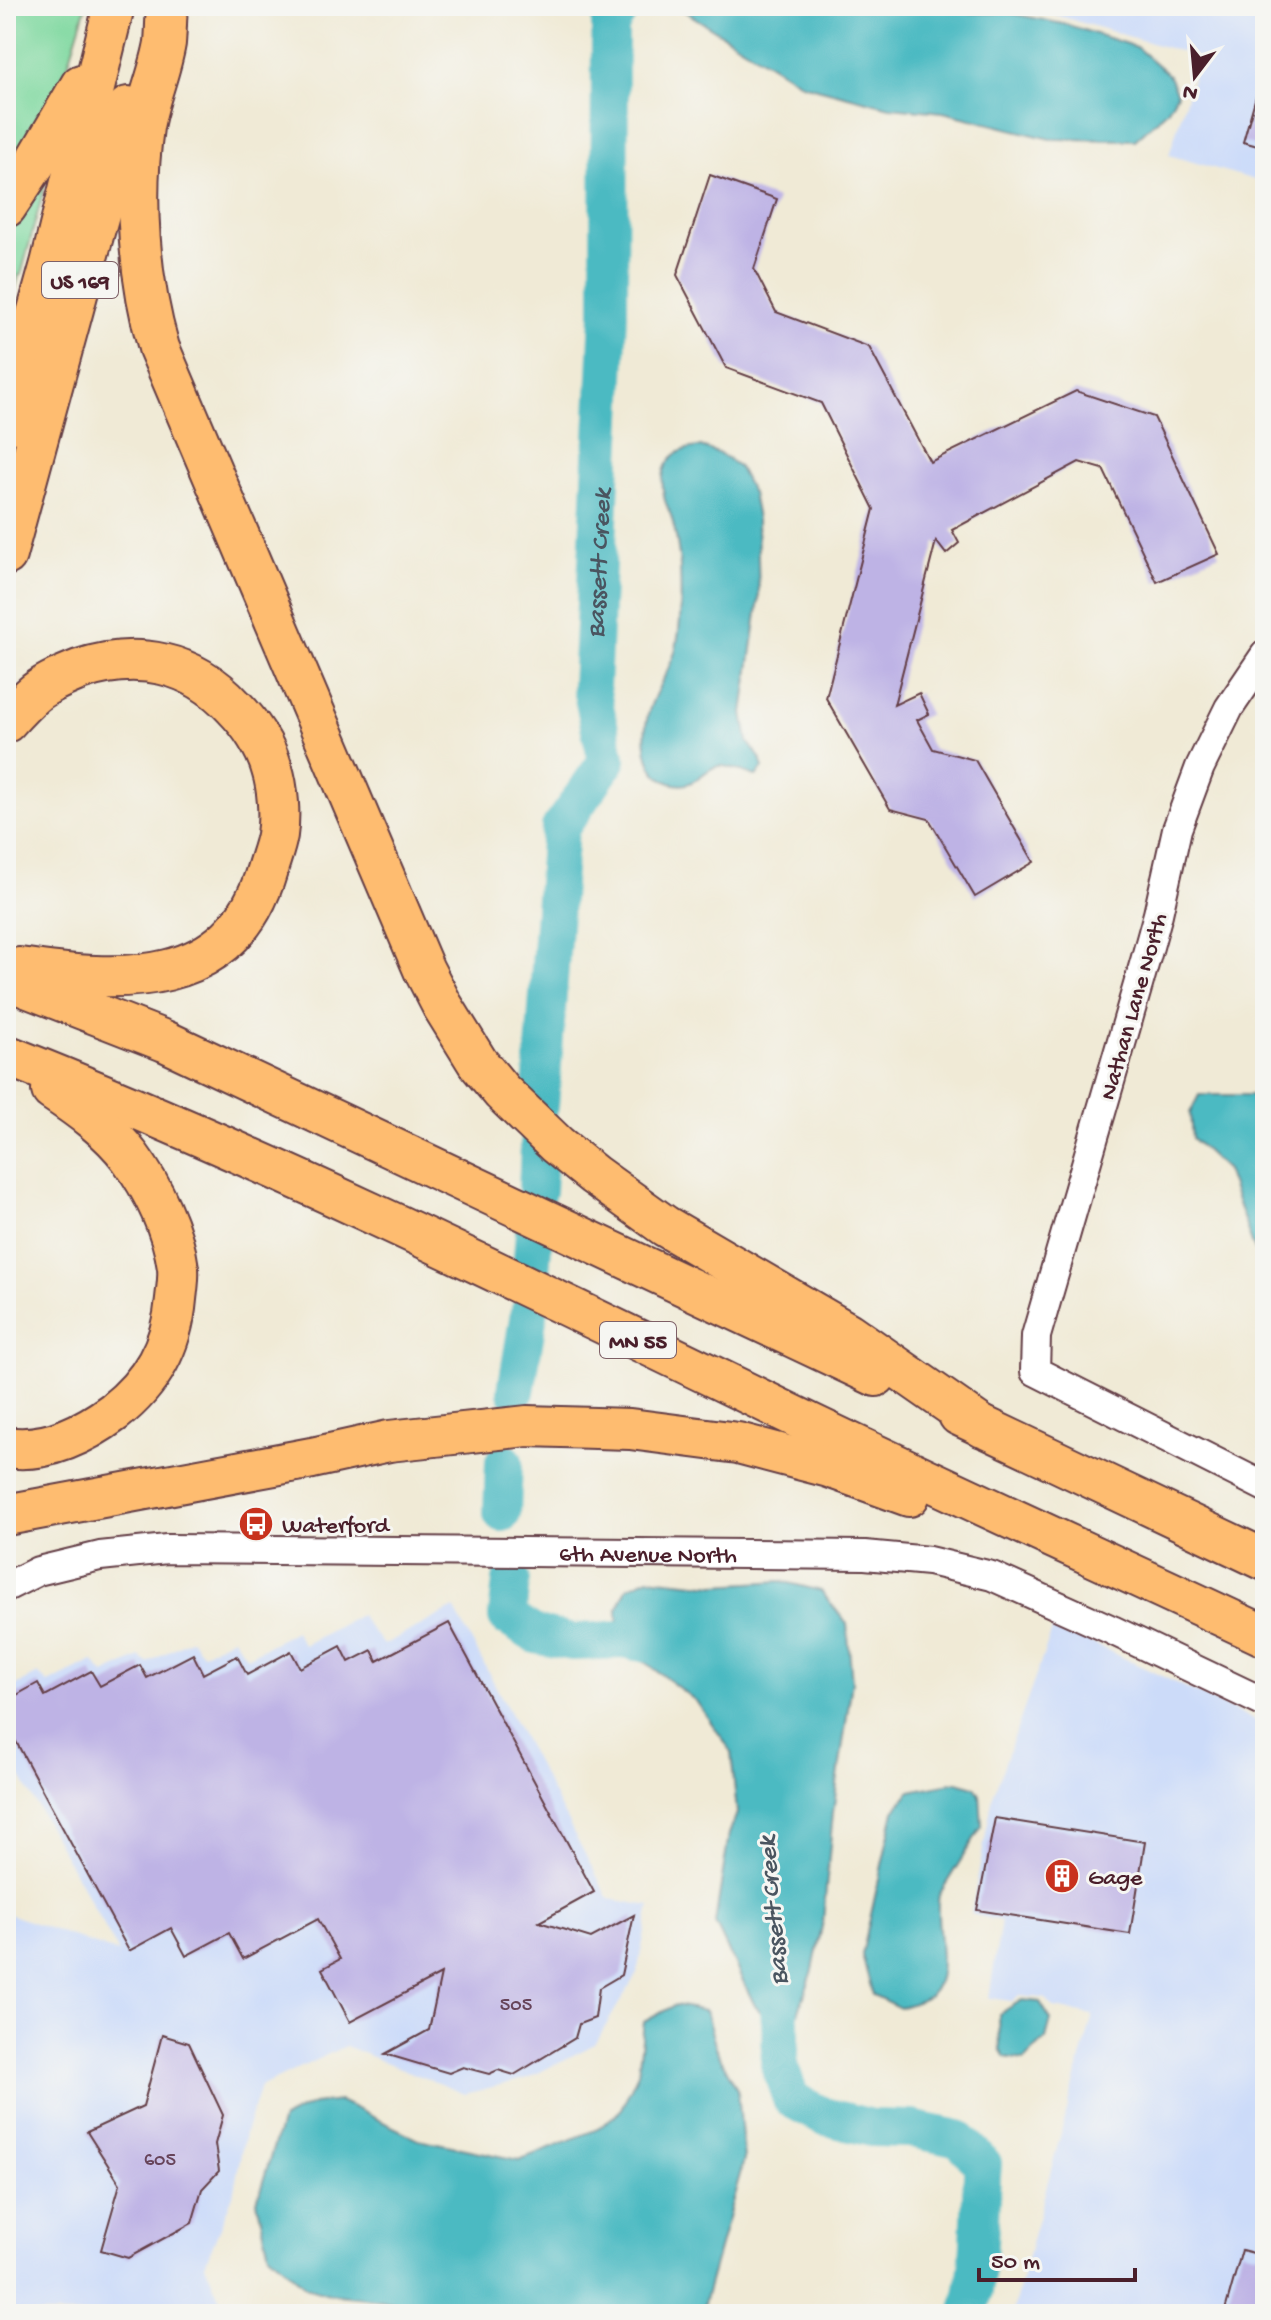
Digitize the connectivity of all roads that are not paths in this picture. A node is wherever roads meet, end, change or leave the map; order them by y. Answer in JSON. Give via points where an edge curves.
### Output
{"nodes":[{"id":1,"x":114,"y":6,"type":"edge"},
{"id":2,"x":153,"y":6,"type":"edge"},
{"id":3,"x":167,"y":6,"type":"edge"},
{"id":4,"x":104,"y":47,"type":"junction"},
{"id":5,"x":6,"y":207,"type":"edge"},
{"id":6,"x":6,"y":425,"type":"edge"},
{"id":7,"x":6,"y":555,"type":"edge"},
{"id":8,"x":1265,"y":655,"type":"edge"},
{"id":9,"x":6,"y":722,"type":"edge"},
{"id":10,"x":6,"y":966,"type":"edge"},
{"id":11,"x":6,"y":979,"type":"edge"},
{"id":12,"x":6,"y":1055,"type":"edge"},
{"id":13,"x":6,"y":1065,"type":"edge"},
{"id":14,"x":983,"y":1427,"type":"junction"},
{"id":15,"x":6,"y":1447,"type":"edge"},
{"id":16,"x":1265,"y":1487,"type":"edge"},
{"id":17,"x":6,"y":1515,"type":"edge"},
{"id":18,"x":1265,"y":1560,"type":"edge"},
{"id":19,"x":1119,"y":1567,"type":"junction"},
{"id":20,"x":6,"y":1587,"type":"edge"},
{"id":21,"x":1265,"y":1636,"type":"edge"},
{"id":22,"x":1265,"y":1703,"type":"edge"}],
"edges":[{"from":1,"to":4,"type":"highway","number":"US 169"},
{"from":2,"to":7,"type":"highway","number":"US 169"},
{"from":3,"to":14,"type":"highway","via":[[164,44],[143,128],[139,235],[151,321],[290,659],[442,1005],[502,1092],[594,1175],[665,1226],[848,1333]]},
{"from":4,"to":5,"type":"highway"},
{"from":4,"to":6,"type":"highway","number":"US 169"},
{"from":8,"to":16,"type":"street","name":"Nathan Lane North","via":[[1229,708],[1177,829],[1152,937],[1036,1336],[1035,1371]]},
{"from":9,"to":10,"type":"highway","via":[[36,691],[73,672],[116,660],[162,664],[211,684],[245,718],[272,767],[277,810],[277,834],[257,896],[233,933],[205,957],[109,978]]},
{"from":11,"to":14,"type":"highway","via":[[165,1041]]},
{"from":12,"to":19,"type":"highway","number":"MN 55","via":[[449,1250]]},
{"from":13,"to":15,"type":"highway","via":[[73,1104],[128,1155],[157,1200],[178,1269],[169,1341],[139,1391],[64,1441]]},
{"from":14,"to":18,"type":"highway"},
{"from":17,"to":19,"type":"highway","via":[[389,1441],[555,1425],[702,1437],[777,1452]]},
{"from":19,"to":21,"type":"highway","number":"MN 55"},
{"from":20,"to":22,"type":"street","name":"6th Avenue North","via":[[38,1571],[100,1556],[167,1549],[865,1555],[929,1561],[992,1576]]}]}
